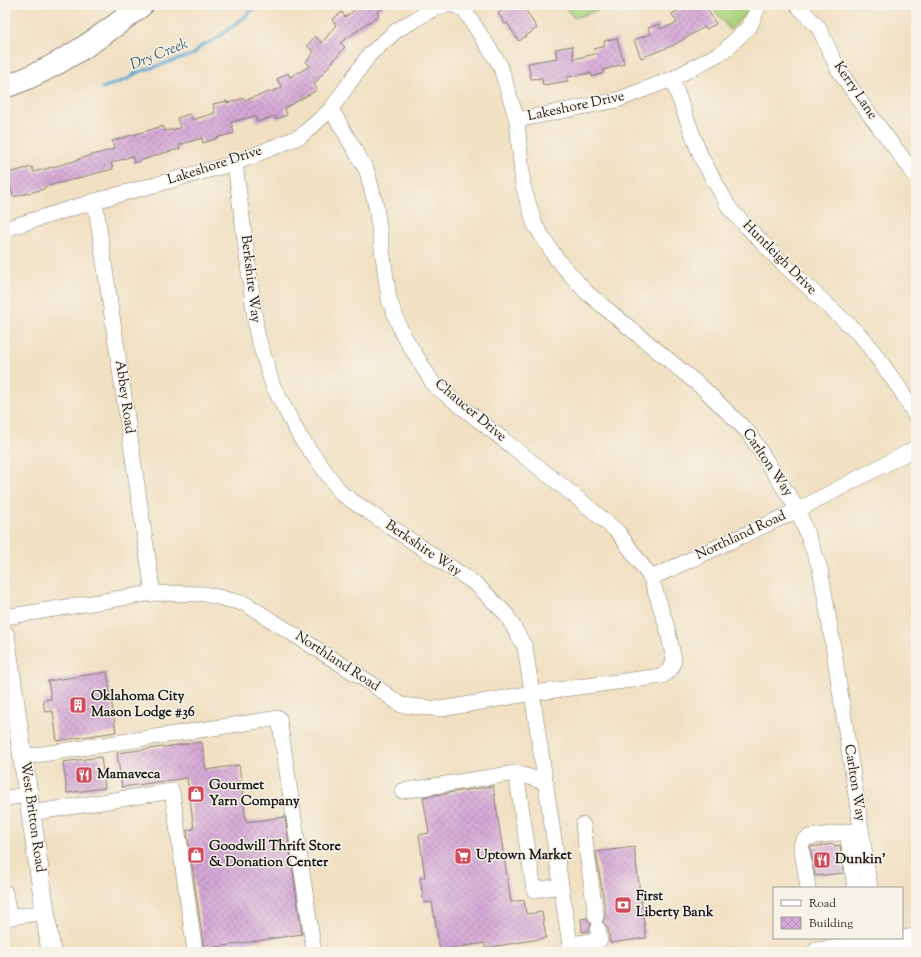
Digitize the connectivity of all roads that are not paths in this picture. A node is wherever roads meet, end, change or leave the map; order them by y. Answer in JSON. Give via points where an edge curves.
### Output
{"nodes":[{"id":1,"x":142,"y":5,"type":"edge"},
{"id":2,"x":447,"y":5,"type":"edge"},
{"id":3,"x":454,"y":5,"type":"edge"},
{"id":4,"x":759,"y":5,"type":"edge"},
{"id":5,"x":797,"y":5,"type":"edge"},
{"id":6,"x":672,"y":80,"type":"junction"},
{"id":7,"x":5,"y":87,"type":"edge"},
{"id":8,"x":331,"y":109,"type":"junction"},
{"id":9,"x":517,"y":120,"type":"junction"},
{"id":10,"x":234,"y":163,"type":"junction"},
{"id":11,"x":916,"y":176,"type":"edge"},
{"id":12,"x":95,"y":201,"type":"junction"},
{"id":13,"x":5,"y":228,"type":"edge"},
{"id":14,"x":916,"y":417,"type":"edge"},
{"id":15,"x":916,"y":448,"type":"edge"},
{"id":16,"x":798,"y":510,"type":"junction"},
{"id":17,"x":651,"y":578,"type":"junction"},
{"id":18,"x":154,"y":593,"type":"junction"},
{"id":19,"x":5,"y":617,"type":"edge"},
{"id":20,"x":5,"y":635,"type":"edge"},
{"id":21,"x":671,"y":669,"type":"joint"},
{"id":22,"x":533,"y":693,"type":"junction"},
{"id":23,"x":23,"y":757,"type":"junction"},
{"id":24,"x":516,"y":774,"type":"junction"},
{"id":25,"x":545,"y":782,"type":"junction"},
{"id":26,"x":402,"y":790,"type":"dead end"},
{"id":27,"x":29,"y":795,"type":"junction"},
{"id":28,"x":5,"y":798,"type":"edge"},
{"id":29,"x":32,"y":813,"type":"junction"},
{"id":30,"x":583,"y":825,"type":"dead end"},
{"id":31,"x":854,"y":831,"type":"junction"},
{"id":32,"x":561,"y":886,"type":"junction"},
{"id":33,"x":808,"y":887,"type":"edge"},
{"id":34,"x":853,"y":887,"type":"edge"},
{"id":35,"x":870,"y":887,"type":"edge"},
{"id":36,"x":5,"y":892,"type":"edge"},
{"id":37,"x":45,"y":912,"type":"junction"},
{"id":38,"x":7,"y":918,"type":"edge"},
{"id":39,"x":878,"y":941,"type":"edge"},
{"id":40,"x":907,"y":943,"type":"edge"},
{"id":41,"x":822,"y":947,"type":"edge"},
{"id":42,"x":570,"y":948,"type":"edge"},
{"id":43,"x":51,"y":952,"type":"edge"},
{"id":44,"x":195,"y":952,"type":"edge"},
{"id":45,"x":314,"y":952,"type":"edge"}],
"edges":[{"from":1,"to":7,"type":"highway","via":[[84,48],[49,68]]},
{"from":2,"to":8,"type":"street","name":"Lakeshore Drive","via":[[435,8],[397,30],[369,55]]},
{"from":3,"to":9,"type":"street","name":"Lakeshore Drive","via":[[465,11],[500,65]]},
{"from":4,"to":6,"type":"street","name":"Lakeshore Drive","via":[[750,26],[724,51]]},
{"from":5,"to":11,"type":"street","name":"Kerry Lane","via":[[818,28],[838,69]]},
{"from":6,"to":9,"type":"street","name":"Lakeshore Drive","via":[[617,100]]},
{"from":6,"to":14,"type":"street","name":"Huntleigh Drive","via":[[701,158],[730,209],[779,260],[864,339],[900,389]]},
{"from":8,"to":10,"type":"street","name":"Lakeshore Drive","via":[[302,136]]},
{"from":8,"to":17,"type":"street","name":"Chaucer Drive","via":[[366,171],[376,206],[389,299],[402,333],[434,385],[618,532]]},
{"from":9,"to":16,"type":"street","name":"Carlton Way","via":[[523,186],[535,225],[556,258],[586,292],[705,390],[748,432]]},
{"from":10,"to":12,"type":"street","name":"Lakeshore Drive"},
{"from":10,"to":22,"type":"street","name":"Berkshire Way","via":[[257,334],[273,386],[300,437],[342,494],[477,586],[506,614],[525,647]]},
{"from":12,"to":13,"type":"street","name":"Lakeshore Drive"},
{"from":12,"to":18,"type":"street","name":"Abbey Road"},
{"from":15,"to":16,"type":"street","name":"Northland Road"},
{"from":16,"to":17,"type":"street","name":"Northland Road"},
{"from":16,"to":31,"type":"street","name":"Carlton Way","via":[[820,568],[831,632]]},
{"from":17,"to":21,"type":"street","name":"Chaucer Drive","via":[[667,627],[674,660]]},
{"from":18,"to":19,"type":"street","name":"Northland Road"},
{"from":18,"to":22,"type":"street","name":"Northland Road","via":[[205,594],[246,604],[401,705],[441,709]]},
{"from":20,"to":23,"type":"main road","name":"West Britton Road"},
{"from":21,"to":22,"type":"street","name":"Northland Road","via":[[662,676]]},
{"from":22,"to":25,"type":"street","name":"Berkshire Way"},
{"from":23,"to":27,"type":"main road","name":"West Britton Road"},
{"from":23,"to":45,"type":"street","via":[[279,718]]},
{"from":24,"to":25,"type":"street"},
{"from":24,"to":26,"type":"street"},
{"from":24,"to":32,"type":"street","via":[[534,890]]},
{"from":25,"to":32,"type":"street","name":"Berkshire Way"},
{"from":27,"to":28,"type":"street"},
{"from":27,"to":29,"type":"main road","name":"West Britton Road"},
{"from":29,"to":37,"type":"main road","name":"West Britton Road"},
{"from":29,"to":44,"type":"street","via":[[172,791]]},
{"from":30,"to":42,"type":"street","via":[[600,940]]},
{"from":31,"to":33,"type":"street","via":[[809,837],[803,841],[801,845]]},
{"from":31,"to":34,"type":"street"},
{"from":31,"to":35,"type":"street","name":"Carlton Way"},
{"from":32,"to":42,"type":"street","name":"Berkshire Way"},
{"from":36,"to":38,"type":"street"},
{"from":37,"to":38,"type":"street"},
{"from":37,"to":43,"type":"main road","name":"West Britton Road"},
{"from":39,"to":40,"type":"main road"},
{"from":39,"to":41,"type":"main road"}]}
